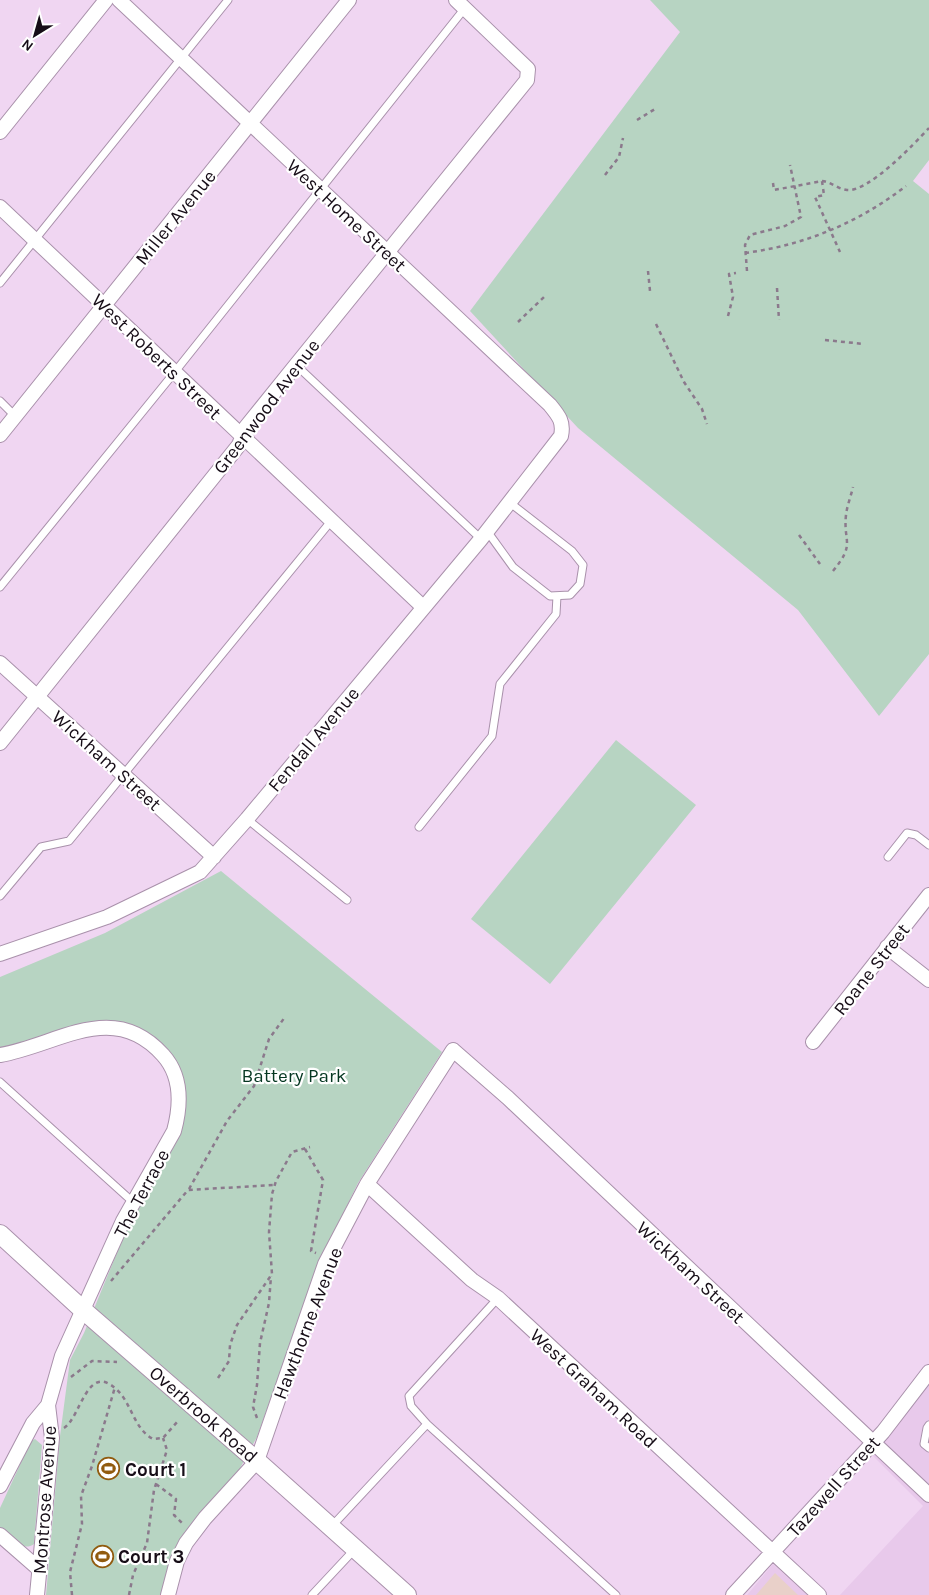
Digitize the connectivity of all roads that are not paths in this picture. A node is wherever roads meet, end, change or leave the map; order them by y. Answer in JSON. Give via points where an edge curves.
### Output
{"nodes":[{"id":1,"x":106,"y":0,"type":"edge"},
{"id":2,"x":120,"y":0,"type":"edge"},
{"id":3,"x":228,"y":0,"type":"edge"},
{"id":4,"x":350,"y":0,"type":"edge"},
{"id":5,"x":461,"y":4,"type":"edge"},
{"id":6,"x":182,"y":59,"type":"junction"},
{"id":7,"x":250,"y":123,"type":"junction"},
{"id":8,"x":0,"y":132,"type":"edge"},
{"id":9,"x":320,"y":190,"type":"junction"},
{"id":10,"x":0,"y":207,"type":"edge"},
{"id":11,"x":34,"y":240,"type":"junction"},
{"id":12,"x":388,"y":253,"type":"junction"},
{"id":13,"x":0,"y":283,"type":"edge"},
{"id":14,"x":104,"y":305,"type":"junction"},
{"id":15,"x":296,"y":364,"type":"junction"},
{"id":16,"x":174,"y":373,"type":"junction"},
{"id":17,"x":0,"y":401,"type":"edge"},
{"id":18,"x":15,"y":416,"type":"junction"},
{"id":19,"x":0,"y":435,"type":"edge"},
{"id":20,"x":561,"y":436,"type":"joint"},
{"id":21,"x":242,"y":437,"type":"junction"},
{"id":22,"x":509,"y":502,"type":"junction"},
{"id":23,"x":332,"y":519,"type":"junction"},
{"id":24,"x":484,"y":535,"type":"junction"},
{"id":25,"x":0,"y":587,"type":"edge"},
{"id":26,"x":557,"y":596,"type":"junction"},
{"id":27,"x":423,"y":607,"type":"junction"},
{"id":28,"x":0,"y":663,"type":"edge"},
{"id":29,"x":37,"y":696,"type":"junction"},
{"id":30,"x":0,"y":743,"type":"edge"},
{"id":31,"x":124,"y":775,"type":"junction"},
{"id":32,"x":247,"y":819,"type":"junction"},
{"id":33,"x":419,"y":827,"type":"dead end"},
{"id":34,"x":929,"y":845,"type":"edge"},
{"id":35,"x":214,"y":857,"type":"junction"},
{"id":36,"x":888,"y":857,"type":"dead end"},
{"id":37,"x":929,"y":895,"type":"edge"},
{"id":38,"x":0,"y":896,"type":"edge"},
{"id":39,"x":347,"y":900,"type":"dead end"},
{"id":40,"x":887,"y":947,"type":"junction"},
{"id":41,"x":0,"y":954,"type":"edge"},
{"id":42,"x":929,"y":980,"type":"edge"},
{"id":43,"x":813,"y":1042,"type":"dead end"},
{"id":44,"x":453,"y":1050,"type":"joint"},
{"id":45,"x":0,"y":1055,"type":"edge"},
{"id":46,"x":0,"y":1082,"type":"edge"},
{"id":47,"x":367,"y":1184,"type":"junction"},
{"id":48,"x":134,"y":1202,"type":"junction"},
{"id":49,"x":0,"y":1234,"type":"edge"},
{"id":50,"x":498,"y":1298,"type":"junction"},
{"id":51,"x":83,"y":1310,"type":"junction"},
{"id":52,"x":929,"y":1372,"type":"edge"},
{"id":53,"x":48,"y":1405,"type":"junction"},
{"id":54,"x":427,"y":1424,"type":"junction"},
{"id":55,"x":929,"y":1425,"type":"edge"},
{"id":56,"x":872,"y":1443,"type":"junction"},
{"id":57,"x":929,"y":1448,"type":"edge"},
{"id":58,"x":258,"y":1460,"type":"junction"},
{"id":59,"x":0,"y":1486,"type":"edge"},
{"id":60,"x":929,"y":1495,"type":"edge"},
{"id":61,"x":332,"y":1527,"type":"junction"},
{"id":62,"x":0,"y":1535,"type":"edge"},
{"id":63,"x":355,"y":1549,"type":"junction"},
{"id":64,"x":772,"y":1552,"type":"junction"},
{"id":65,"x":40,"y":1570,"type":"junction"},
{"id":66,"x":37,"y":1595,"type":"edge"},
{"id":67,"x":168,"y":1595,"type":"edge"},
{"id":68,"x":312,"y":1595,"type":"edge"},
{"id":69,"x":407,"y":1595,"type":"edge"},
{"id":70,"x":616,"y":1595,"type":"edge"},
{"id":71,"x":733,"y":1595,"type":"edge"},
{"id":72,"x":819,"y":1595,"type":"edge"}],
"edges":[{"from":1,"to":8,"type":"street"},
{"from":2,"to":6,"type":"street","name":"West Home Street"},
{"from":3,"to":6,"type":"lane"},
{"from":4,"to":7,"type":"street","name":"Miller Avenue"},
{"from":5,"to":9,"type":"lane"},
{"from":5,"to":12,"type":"street","name":"Greenwood Avenue","via":[[528,69],[527,80]]},
{"from":6,"to":7,"type":"street","name":"West Home Street"},
{"from":6,"to":11,"type":"lane"},
{"from":7,"to":9,"type":"street","name":"West Home Street"},
{"from":7,"to":14,"type":"street","name":"Miller Avenue"},
{"from":9,"to":12,"type":"street","name":"West Home Street"},
{"from":9,"to":16,"type":"lane"},
{"from":10,"to":11,"type":"street","name":"West Roberts Street"},
{"from":11,"to":13,"type":"lane"},
{"from":11,"to":14,"type":"street","name":"West Roberts Street"},
{"from":12,"to":15,"type":"street","name":"Greenwood Avenue"},
{"from":12,"to":20,"type":"street","name":"West Home Street","via":[[550,405],[561,417]]},
{"from":14,"to":16,"type":"street","name":"West Roberts Street"},
{"from":14,"to":18,"type":"street","name":"Miller Avenue"},
{"from":15,"to":21,"type":"street","name":"Greenwood Avenue","via":[[246,427]]},
{"from":15,"to":24,"type":"lane"},
{"from":16,"to":21,"type":"street","name":"West Roberts Street"},
{"from":16,"to":25,"type":"lane"},
{"from":17,"to":18,"type":"lane"},
{"from":18,"to":19,"type":"street","name":"Miller Avenue"},
{"from":20,"to":22,"type":"street","name":"Fendall Avenue"},
{"from":21,"to":23,"type":"street","name":"West Roberts Street"},
{"from":21,"to":29,"type":"street","name":"Greenwood Avenue","via":[[239,445]]},
{"from":22,"to":24,"type":"street","name":"Fendall Avenue"},
{"from":22,"to":26,"type":"lane","via":[[572,551],[583,565],[580,584],[570,595]]},
{"from":23,"to":27,"type":"street","name":"West Roberts Street"},
{"from":23,"to":31,"type":"lane"},
{"from":24,"to":26,"type":"lane","via":[[513,567],[550,596]]},
{"from":24,"to":27,"type":"street","name":"Fendall Avenue"},
{"from":26,"to":33,"type":"lane","via":[[556,614],[500,684],[492,736]]},
{"from":27,"to":32,"type":"street","name":"Fendall Avenue"},
{"from":28,"to":29,"type":"street","name":"Wickham Street"},
{"from":29,"to":30,"type":"street","name":"Greenwood Avenue"},
{"from":29,"to":31,"type":"street","name":"Wickham Street"},
{"from":31,"to":35,"type":"street","name":"Wickham Street"},
{"from":31,"to":38,"type":"lane","via":[[69,841],[41,847]]},
{"from":32,"to":35,"type":"street","name":"Fendall Avenue"},
{"from":32,"to":39,"type":"lane"},
{"from":34,"to":36,"type":"lane","via":[[916,835],[907,833]]},
{"from":35,"to":41,"type":"street","name":"Fendall Avenue","via":[[200,872],[107,917]]},
{"from":37,"to":40,"type":"street","name":"Roane Street"},
{"from":40,"to":42,"type":"street"},
{"from":40,"to":43,"type":"street","name":"Roane Street"},
{"from":44,"to":47,"type":"street","name":"Hawthorne Avenue"},
{"from":44,"to":56,"type":"street","name":"Wickham Street","via":[[508,1098]]},
{"from":45,"to":48,"type":"street","name":"The Terrace","via":[[99,1027],[133,1032],[156,1047],[174,1072],[179,1098],[178,1116],[174,1131]]},
{"from":46,"to":48,"type":"lane"},
{"from":47,"to":50,"type":"street","name":"West Graham Road","via":[[472,1280]]},
{"from":47,"to":58,"type":"street","name":"Hawthorne Avenue","via":[[325,1264]]},
{"from":48,"to":51,"type":"street","name":"The Terrace"},
{"from":49,"to":51,"type":"street","name":"Overbrook Road"},
{"from":50,"to":54,"type":"lane","via":[[409,1396],[411,1406]]},
{"from":50,"to":64,"type":"street","name":"West Graham Road"},
{"from":51,"to":53,"type":"street","name":"The Terrace","via":[[62,1356]]},
{"from":51,"to":58,"type":"street","name":"Overbrook Road"},
{"from":52,"to":56,"type":"street","name":"Tazewell Street"},
{"from":53,"to":59,"type":"street","name":"The Terrace","via":[[33,1423]]},
{"from":53,"to":65,"type":"street","name":"Montrose Avenue","via":[[52,1438]]},
{"from":54,"to":61,"type":"lane"},
{"from":54,"to":70,"type":"lane"},
{"from":55,"to":57,"type":"lane","via":[[924,1444]]},
{"from":56,"to":60,"type":"street","name":"Wickham Street"},
{"from":56,"to":64,"type":"street","name":"Tazewell Street"},
{"from":58,"to":61,"type":"street","name":"Overbrook Road"},
{"from":58,"to":67,"type":"street","name":"Hawthorne Avenue","via":[[186,1543],[177,1561]]},
{"from":61,"to":63,"type":"street","name":"Overbrook Road"},
{"from":62,"to":65,"type":"street"},
{"from":63,"to":68,"type":"lane"},
{"from":63,"to":69,"type":"street","name":"Overbrook Road"},
{"from":64,"to":71,"type":"street","name":"Tazewell Street"},
{"from":64,"to":72,"type":"street","name":"West Graham Road"},
{"from":65,"to":66,"type":"street","name":"Montrose Avenue"}]}
